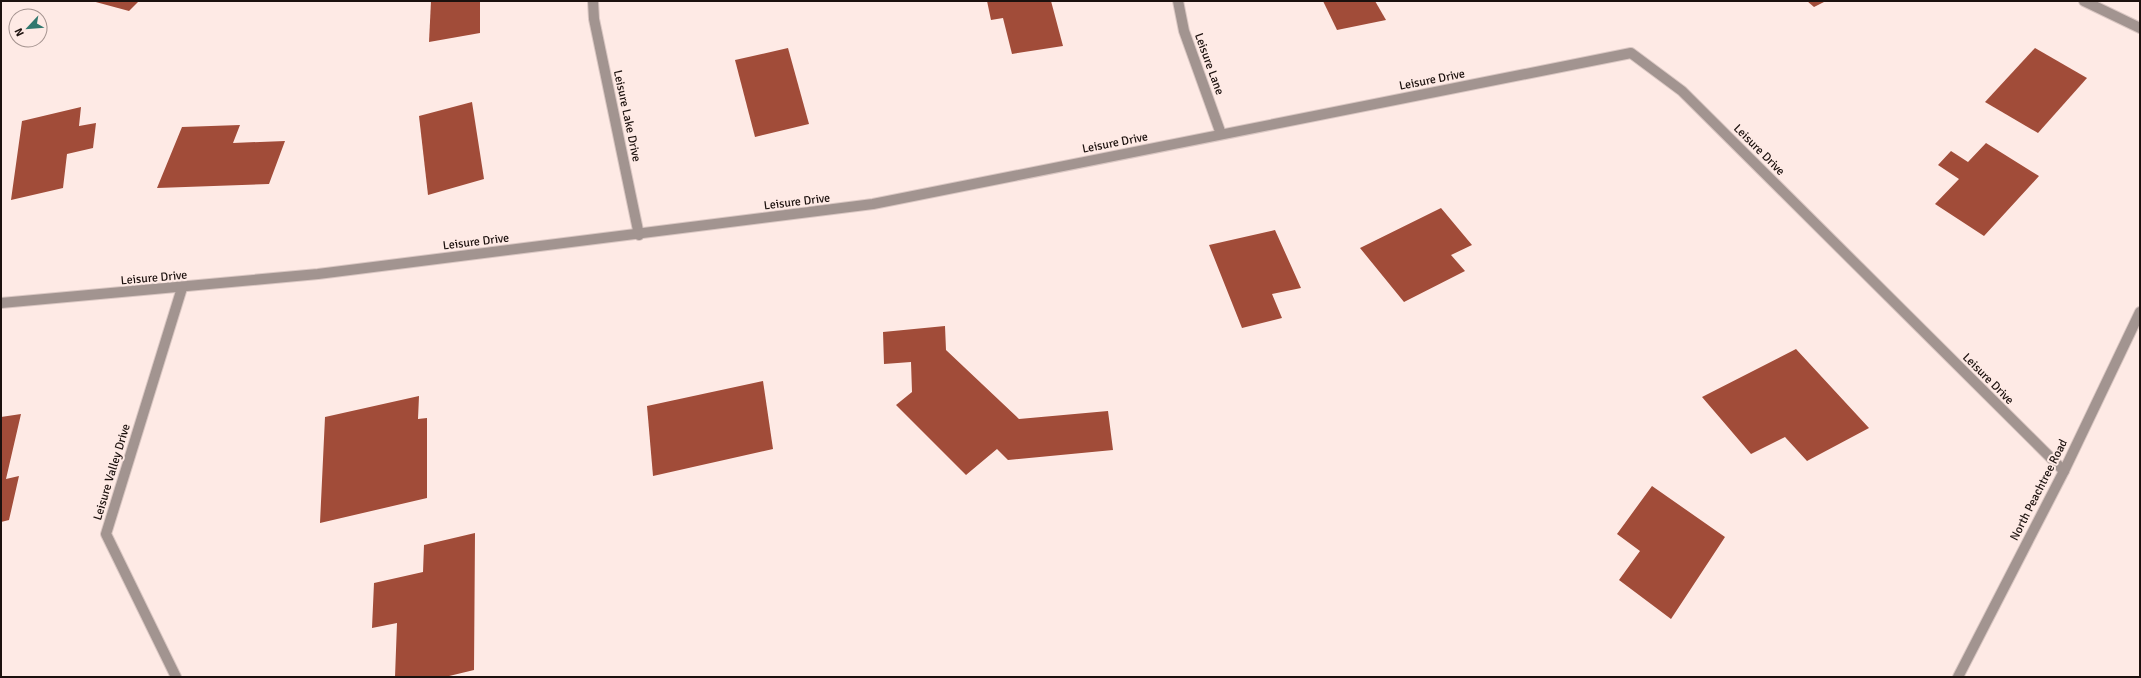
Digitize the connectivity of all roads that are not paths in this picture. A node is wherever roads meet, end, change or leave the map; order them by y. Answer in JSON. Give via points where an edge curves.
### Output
{"nodes":[{"id":1,"x":593,"y":1,"type":"edge"},
{"id":2,"x":1178,"y":1,"type":"edge"},
{"id":3,"x":2084,"y":1,"type":"edge"},
{"id":4,"x":2140,"y":28,"type":"edge"},
{"id":5,"x":1221,"y":134,"type":"junction"},
{"id":6,"x":639,"y":235,"type":"junction"},
{"id":7,"x":182,"y":288,"type":"junction"},
{"id":8,"x":1,"y":303,"type":"edge"},
{"id":9,"x":2140,"y":312,"type":"edge"},
{"id":10,"x":2064,"y":471,"type":"junction"},
{"id":11,"x":176,"y":677,"type":"edge"},
{"id":12,"x":1958,"y":677,"type":"edge"}],
"edges":[{"from":1,"to":6,"type":"street","name":"Leisure Lake Drive","via":[[594,19]]},
{"from":2,"to":5,"type":"street","name":"Leisure Lane","via":[[1184,31]]},
{"from":3,"to":4,"type":"street"},
{"from":5,"to":6,"type":"street","name":"Leisure Drive","via":[[873,204]]},
{"from":5,"to":10,"type":"street","name":"Leisure Drive","via":[[1631,53],[1682,91]]},
{"from":6,"to":7,"type":"street","name":"Leisure Drive"},
{"from":7,"to":8,"type":"street","name":"Leisure Drive"},
{"from":7,"to":11,"type":"street","name":"Leisure Valley Drive","via":[[106,534]]},
{"from":9,"to":10,"type":"street","name":"North Peachtree Road"},
{"from":10,"to":12,"type":"street","name":"North Peachtree Road"}]}
